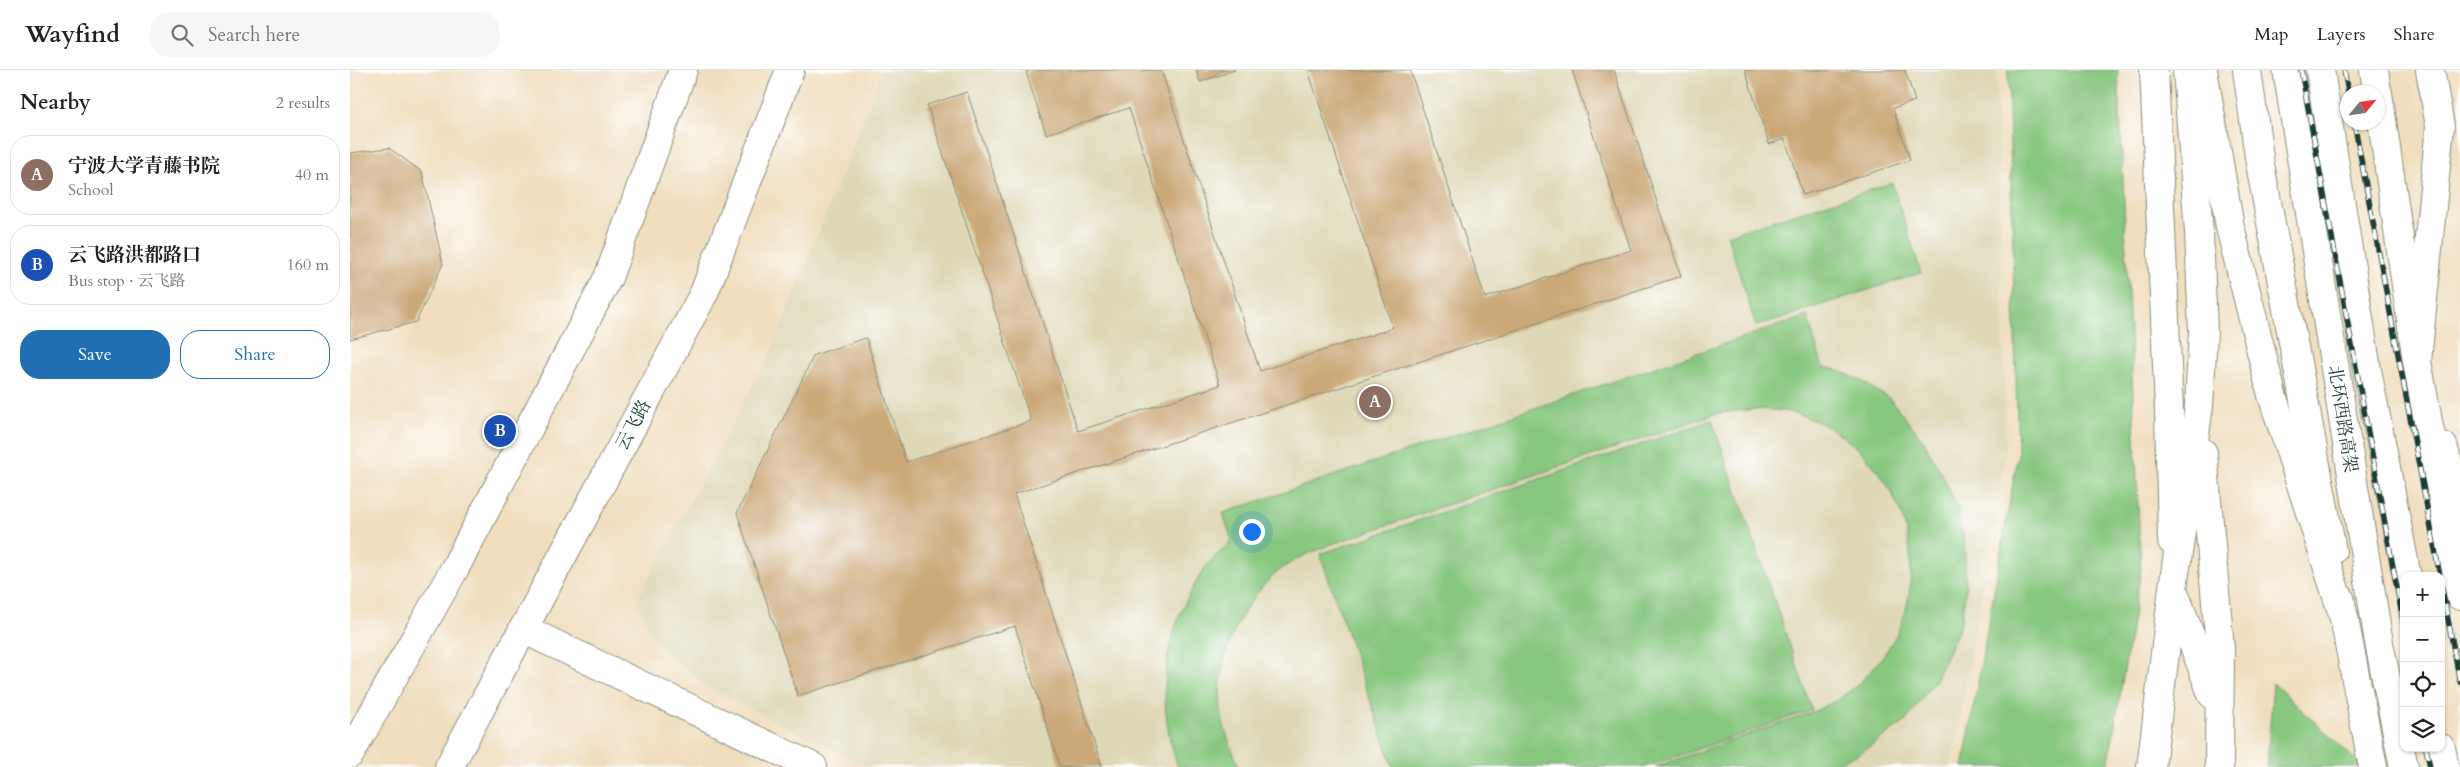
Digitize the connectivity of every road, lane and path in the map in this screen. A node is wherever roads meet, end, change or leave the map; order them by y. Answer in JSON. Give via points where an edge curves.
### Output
{"nodes":[{"id":1,"x":683,"y":70,"type":"edge"},
{"id":2,"x":790,"y":70,"type":"edge"},
{"id":3,"x":2154,"y":70,"type":"edge"},
{"id":4,"x":2186,"y":70,"type":"edge"},
{"id":5,"x":2203,"y":70,"type":"edge"},
{"id":6,"x":2247,"y":70,"type":"edge"},
{"id":7,"x":2287,"y":70,"type":"edge"},
{"id":8,"x":2320,"y":70,"type":"edge"},
{"id":9,"x":2374,"y":70,"type":"edge"},
{"id":10,"x":2430,"y":70,"type":"edge"},
{"id":11,"x":2377,"y":85,"type":"edge"},
{"id":12,"x":2383,"y":130,"type":"edge"},
{"id":13,"x":2417,"y":361,"type":"junction"},
{"id":14,"x":2199,"y":406,"type":"junction"},
{"id":15,"x":2435,"y":457,"type":"junction"},
{"id":16,"x":2460,"y":505,"type":"edge"},
{"id":17,"x":2460,"y":560,"type":"edge"},
{"id":18,"x":2406,"y":572,"type":"edge"},
{"id":19,"x":2173,"y":588,"type":"junction"},
{"id":20,"x":2460,"y":596,"type":"edge"},
{"id":21,"x":2345,"y":621,"type":"junction"},
{"id":22,"x":523,"y":629,"type":"junction"},
{"id":23,"x":2218,"y":715,"type":"junction"},
{"id":24,"x":350,"y":754,"type":"edge"},
{"id":25,"x":449,"y":767,"type":"edge"},
{"id":26,"x":813,"y":767,"type":"edge"},
{"id":27,"x":2151,"y":767,"type":"edge"},
{"id":28,"x":2219,"y":767,"type":"edge"},
{"id":29,"x":2373,"y":767,"type":"edge"},
{"id":30,"x":2404,"y":767,"type":"edge"}],
"edges":[{"from":1,"to":24,"type":"main road","via":[[608,278],[455,568]]},
{"from":2,"to":22,"type":"main road","name":"云飞路","via":[[704,293]]},
{"from":3,"to":19,"type":"main road","via":[[2169,410]]},
{"from":4,"to":14,"type":"main road","via":[[2203,332]]},
{"from":5,"to":21,"type":"main road","via":[[2230,228],[2272,395]]},
{"from":6,"to":21,"type":"main road","via":[[2260,164]]},
{"from":7,"to":30,"type":"main road","name":"北环西路高架","via":[[2379,643]]},
{"from":8,"to":18,"type":"main road","name":"北环西路高架","via":[[2367,370]]},
{"from":9,"to":11,"type":"main road"},
{"from":10,"to":13,"type":"main road","via":[[2440,126]]},
{"from":12,"to":13,"type":"main road"},
{"from":13,"to":15,"type":"main road"},
{"from":13,"to":16,"type":"main road"},
{"from":14,"to":19,"type":"main road"},
{"from":14,"to":23,"type":"main road","via":[[2220,648]]},
{"from":15,"to":17,"type":"main road"},
{"from":15,"to":20,"type":"main road"},
{"from":19,"to":23,"type":"main road"},
{"from":19,"to":27,"type":"main road"},
{"from":21,"to":29,"type":"main road"},
{"from":22,"to":25,"type":"main road","name":"云飞路"},
{"from":22,"to":26,"type":"main road"},
{"from":23,"to":28,"type":"main road"}]}
